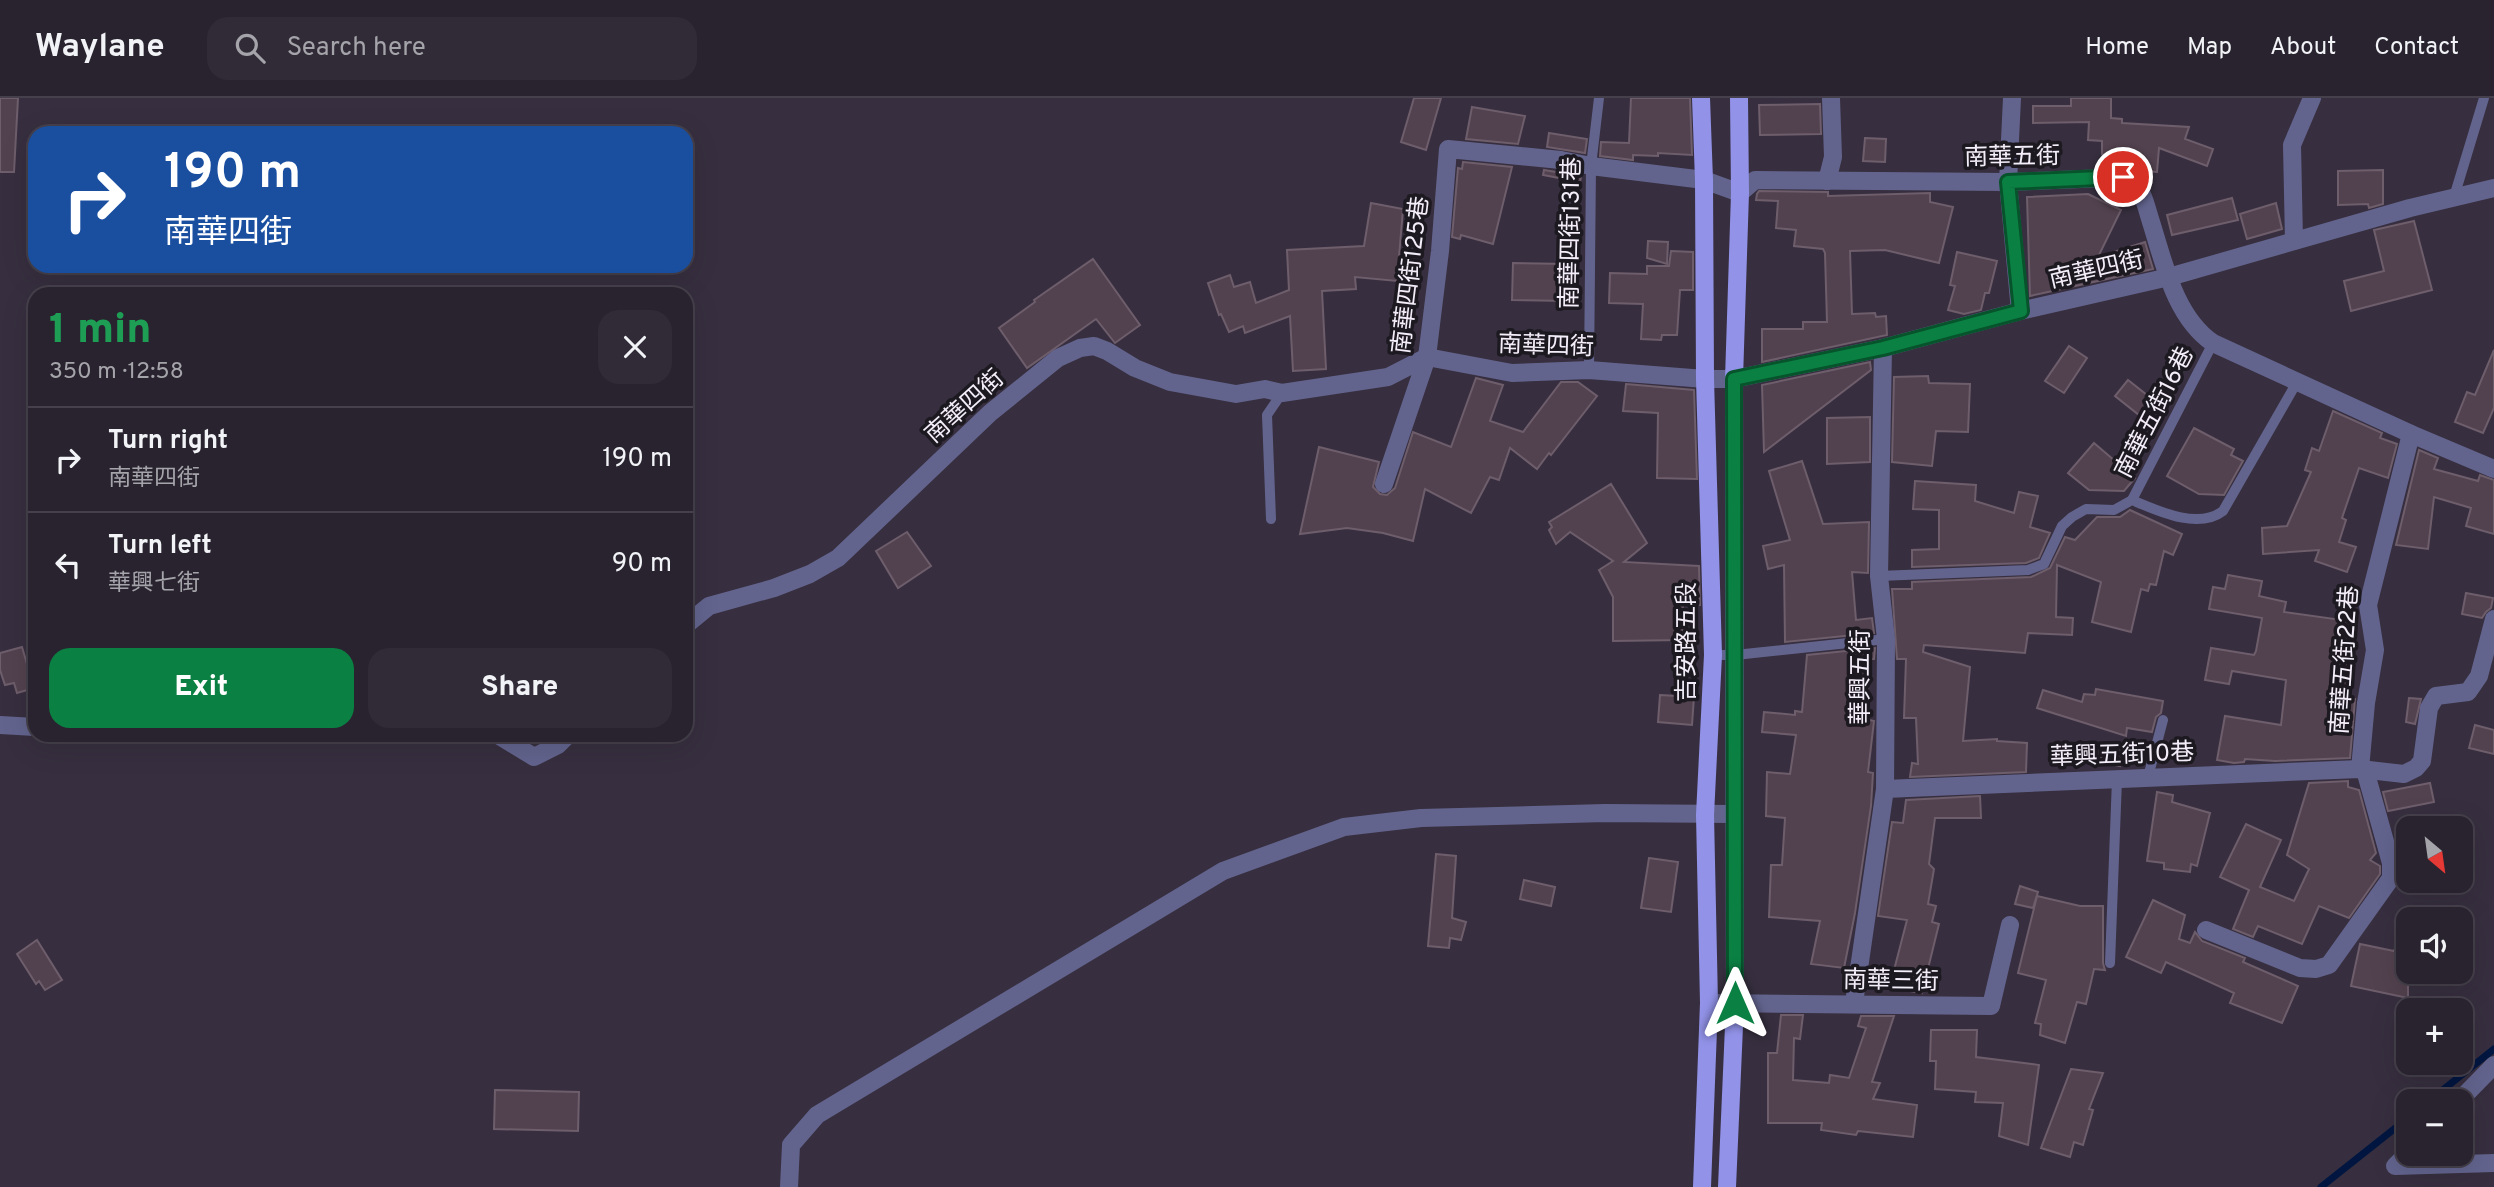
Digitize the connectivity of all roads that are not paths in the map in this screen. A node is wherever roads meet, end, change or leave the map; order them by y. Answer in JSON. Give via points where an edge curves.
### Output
{"nodes":[{"id":1,"x":1599,"y":98,"type":"edge"},
{"id":2,"x":1701,"y":98,"type":"edge"},
{"id":3,"x":1739,"y":98,"type":"edge"},
{"id":4,"x":1831,"y":98,"type":"edge"},
{"id":5,"x":2012,"y":98,"type":"edge"},
{"id":6,"x":2312,"y":98,"type":"edge"},
{"id":7,"x":2484,"y":98,"type":"edge"},
{"id":8,"x":1591,"y":166,"type":"junction"},
{"id":9,"x":1704,"y":180,"type":"junction"},
{"id":10,"x":1827,"y":181,"type":"junction"},
{"id":11,"x":2008,"y":182,"type":"junction"},
{"id":12,"x":2494,"y":188,"type":"edge"},
{"id":13,"x":1741,"y":193,"type":"junction"},
{"id":14,"x":2454,"y":197,"type":"junction"},
{"id":15,"x":2294,"y":241,"type":"junction"},
{"id":16,"x":2169,"y":277,"type":"junction"},
{"id":17,"x":2021,"y":311,"type":"junction"},
{"id":18,"x":2213,"y":343,"type":"junction"},
{"id":19,"x":1883,"y":348,"type":"junction"},
{"id":20,"x":1427,"y":357,"type":"junction"},
{"id":21,"x":1588,"y":370,"type":"junction"},
{"id":22,"x":1705,"y":379,"type":"junction"},
{"id":23,"x":1734,"y":379,"type":"junction"},
{"id":24,"x":2297,"y":382,"type":"junction"},
{"id":25,"x":1282,"y":393,"type":"junction"},
{"id":26,"x":2411,"y":434,"type":"junction"},
{"id":27,"x":2494,"y":469,"type":"edge"},
{"id":28,"x":1384,"y":484,"type":"dead end"},
{"id":29,"x":2132,"y":500,"type":"junction"},
{"id":30,"x":1271,"y":519,"type":"dead end"},
{"id":31,"x":1880,"y":576,"type":"junction"},
{"id":32,"x":693,"y":619,"type":"edge"},
{"id":33,"x":2494,"y":619,"type":"edge"},
{"id":34,"x":1886,"y":639,"type":"junction"},
{"id":35,"x":1713,"y":655,"type":"junction"},
{"id":36,"x":1735,"y":655,"type":"junction"},
{"id":37,"x":2163,"y":720,"type":"dead end"},
{"id":38,"x":0,"y":725,"type":"edge"},
{"id":39,"x":28,"y":727,"type":"edge"},
{"id":40,"x":509,"y":742,"type":"edge"},
{"id":41,"x":561,"y":742,"type":"edge"},
{"id":42,"x":2363,"y":769,"type":"junction"},
{"id":43,"x":2148,"y":777,"type":"junction"},
{"id":44,"x":2117,"y":779,"type":"junction"},
{"id":45,"x":1885,"y":789,"type":"junction"},
{"id":46,"x":1734,"y":814,"type":"junction"},
{"id":47,"x":1704,"y":815,"type":"junction"},
{"id":48,"x":2010,"y":925,"type":"dead end"},
{"id":49,"x":2206,"y":930,"type":"dead end"},
{"id":50,"x":2110,"y":963,"type":"dead end"},
{"id":51,"x":1709,"y":1003,"type":"junction"},
{"id":52,"x":1735,"y":1003,"type":"junction"},
{"id":53,"x":1854,"y":1003,"type":"junction"},
{"id":54,"x":2494,"y":1065,"type":"edge"},
{"id":55,"x":2471,"y":1089,"type":"edge"},
{"id":56,"x":2494,"y":1163,"type":"edge"},
{"id":57,"x":2473,"y":1164,"type":"edge"},
{"id":58,"x":789,"y":1187,"type":"edge"},
{"id":59,"x":1702,"y":1187,"type":"edge"},
{"id":60,"x":1727,"y":1187,"type":"edge"}],
"edges":[{"from":1,"to":8,"type":"lane","name":"南華四街131巷"},
{"from":2,"to":9,"type":"main road","name":"吉安路五段"},
{"from":3,"to":13,"type":"main road","name":"吉安路五段"},
{"from":4,"to":10,"type":"street","via":[[1833,157]]},
{"from":5,"to":11,"type":"street"},
{"from":6,"to":15,"type":"street","via":[[2292,145]]},
{"from":7,"to":14,"type":"lane"},
{"from":8,"to":9,"type":"street"},
{"from":8,"to":20,"type":"street","name":"南華四街125巷","via":[[1448,149]]},
{"from":8,"to":21,"type":"lane","name":"南華四街131巷"},
{"from":9,"to":13,"type":"street"},
{"from":9,"to":22,"type":"main road","name":"吉安路五段"},
{"from":10,"to":11,"type":"street","name":"南華五街"},
{"from":10,"to":13,"type":"street","name":"南華五街","via":[[1755,180]]},
{"from":11,"to":16,"type":"street","name":"南華五街","via":[[2131,177],[2141,191]]},
{"from":11,"to":17,"type":"street"},
{"from":12,"to":14,"type":"street","name":"南華四街"},
{"from":13,"to":23,"type":"main road","name":"吉安路五段"},
{"from":14,"to":15,"type":"street","name":"南華四街"},
{"from":15,"to":16,"type":"street","name":"南華四街"},
{"from":16,"to":17,"type":"street","name":"南華四街"},
{"from":16,"to":18,"type":"street","name":"南華五街","via":[[2192,326]]},
{"from":17,"to":19,"type":"street","name":"南華四街"},
{"from":18,"to":24,"type":"street","name":"南華五街"},
{"from":18,"to":29,"type":"lane","name":"南華五街16巷"},
{"from":19,"to":23,"type":"street","name":"南華四街"},
{"from":19,"to":31,"type":"street","name":"華興五街"},
{"from":20,"to":21,"type":"street","name":"南華四街","via":[[1512,373]]},
{"from":20,"to":25,"type":"street","name":"南華四街","via":[[1388,377]]},
{"from":20,"to":28,"type":"street","name":"南華四街125巷"},
{"from":21,"to":22,"type":"street","name":"南華四街"},
{"from":22,"to":23,"type":"street","name":"南華四街"},
{"from":22,"to":35,"type":"main road","name":"吉安路五段"},
{"from":23,"to":36,"type":"main road","name":"吉安路五段"},
{"from":24,"to":26,"type":"street","name":"南華五街"},
{"from":24,"to":29,"type":"lane","via":[[2223,511],[2211,518],[2174,517]]},
{"from":25,"to":30,"type":"lane","via":[[1267,415]]},
{"from":25,"to":32,"type":"street","name":"南華四街","via":[[1265,389],[1236,394],[1170,382],[1094,346],[1080,348],[1058,358],[990,413],[838,558],[774,589],[709,606]]},
{"from":26,"to":27,"type":"street","name":"南華五街"},
{"from":26,"to":42,"type":"street","name":"南華五街22巷","via":[[2368,605],[2375,650],[2366,703]]},
{"from":29,"to":31,"type":"lane","via":[[2114,510],[2087,509],[2072,517],[2062,526],[2044,564],[2028,570]]},
{"from":31,"to":34,"type":"street","name":"華興五街"},
{"from":33,"to":42,"type":"street","name":"華興五街10巷","via":[[2479,676],[2468,692],[2437,696],[2429,708],[2422,761],[2416,768],[2404,774]]},
{"from":34,"to":36,"type":"lane"},
{"from":34,"to":45,"type":"street","name":"華興五街"},
{"from":35,"to":36,"type":"lane"},
{"from":35,"to":47,"type":"main road","name":"吉安路五段"},
{"from":36,"to":46,"type":"main road","name":"吉安路五段"},
{"from":37,"to":43,"type":"lane"},
{"from":38,"to":39,"type":"street"},
{"from":40,"to":41,"type":"street","via":[[534,757]]},
{"from":42,"to":43,"type":"street","name":"華興五街10巷"},
{"from":42,"to":49,"type":"street","via":[[2391,863],[2390,878],[2329,965],[2300,968]]},
{"from":43,"to":44,"type":"street","name":"華興五街10巷"},
{"from":44,"to":45,"type":"street","name":"華興五街10巷"},
{"from":44,"to":50,"type":"lane"},
{"from":45,"to":53,"type":"street","name":"華興五街"},
{"from":46,"to":47,"type":"street"},
{"from":46,"to":52,"type":"main road","name":"吉安路五段"},
{"from":47,"to":51,"type":"main road","name":"吉安路五段"},
{"from":47,"to":58,"type":"street","via":[[1421,818],[1344,827],[1223,871],[817,1115],[791,1145]]},
{"from":48,"to":53,"type":"street","name":"南華三街","via":[[1991,1006]]},
{"from":51,"to":52,"type":"street","name":"南華三街"},
{"from":51,"to":59,"type":"main road","name":"吉安路五段"},
{"from":52,"to":53,"type":"street","name":"南華三街"},
{"from":52,"to":60,"type":"main road","name":"吉安路五段"},
{"from":54,"to":55,"type":"street"},
{"from":56,"to":57,"type":"street"}]}
